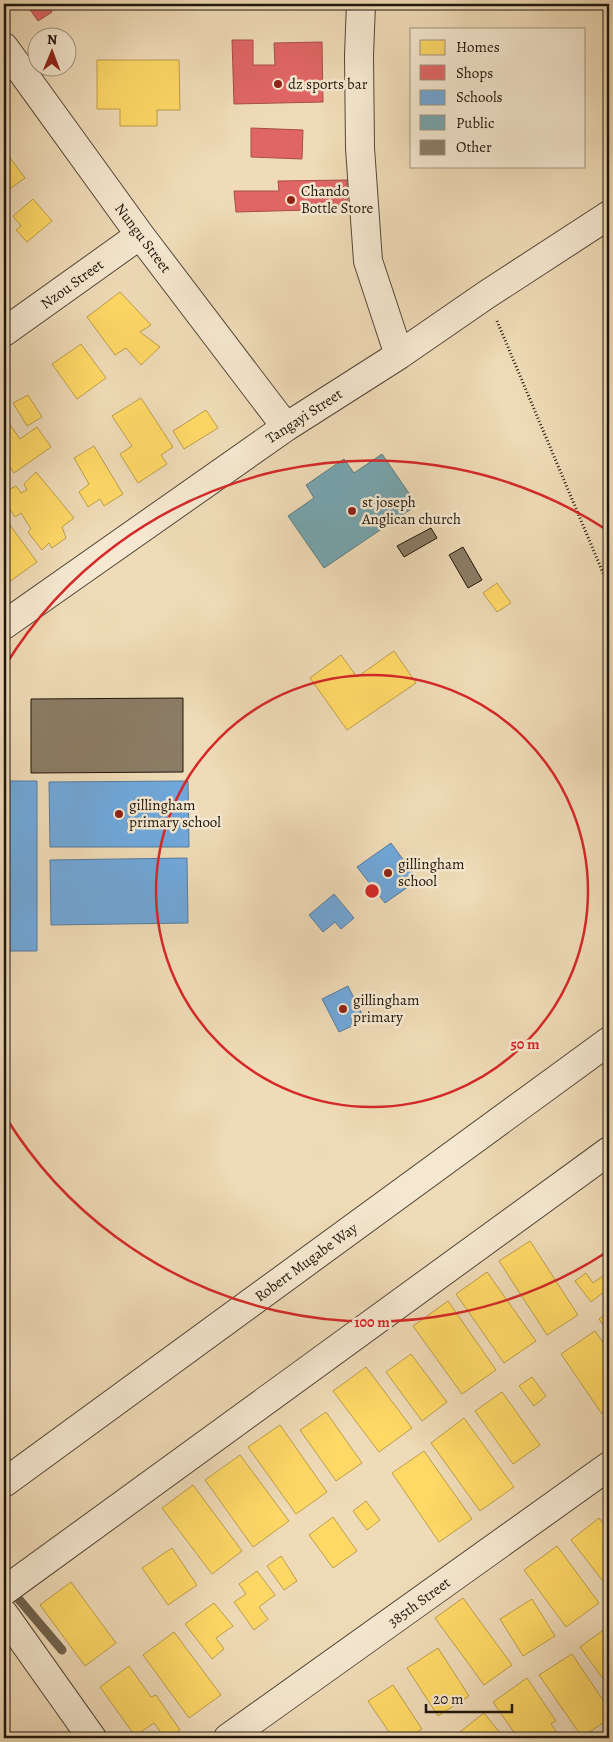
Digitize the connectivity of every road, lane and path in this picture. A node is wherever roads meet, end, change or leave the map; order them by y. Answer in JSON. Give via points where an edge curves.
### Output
{"nodes":[{"id":1,"x":361,"y":4,"type":"edge"},
{"id":2,"x":4,"y":47,"type":"edge"},
{"id":3,"x":609,"y":216,"type":"edge"},
{"id":4,"x":140,"y":235,"type":"junction"},
{"id":5,"x":486,"y":295,"type":"junction"},
{"id":6,"x":4,"y":332,"type":"edge"},
{"id":7,"x":399,"y":355,"type":"junction"},
{"id":8,"x":286,"y":427,"type":"junction"},
{"id":9,"x":609,"y":587,"type":"edge"},
{"id":10,"x":4,"y":625,"type":"edge"},
{"id":11,"x":609,"y":1041,"type":"edge"},
{"id":12,"x":609,"y":1151,"type":"edge"},
{"id":13,"x":609,"y":1466,"type":"edge"},
{"id":14,"x":4,"y":1483,"type":"edge"},
{"id":15,"x":4,"y":1591,"type":"edge"},
{"id":16,"x":4,"y":1614,"type":"edge"},
{"id":17,"x":92,"y":1738,"type":"edge"},
{"id":18,"x":228,"y":1738,"type":"edge"}],
"edges":[{"from":1,"to":7,"type":"street","via":[[360,148],[368,261]]},
{"from":2,"to":4,"type":"street","name":"Nungu Street"},
{"from":3,"to":5,"type":"street","name":"Tangayi Street"},
{"from":4,"to":6,"type":"street","name":"Nzou Street"},
{"from":4,"to":8,"type":"street","name":"Nungu Street"},
{"from":5,"to":7,"type":"street","name":"Tangayi Street"},
{"from":5,"to":9,"type":"path"},
{"from":7,"to":8,"type":"street","name":"Tangayi Street"},
{"from":8,"to":10,"type":"street","name":"Tangayi Street"},
{"from":11,"to":14,"type":"street","name":"Robert Mugabe Way"},
{"from":12,"to":15,"type":"street"},
{"from":13,"to":18,"type":"street","name":"385th Street"},
{"from":16,"to":17,"type":"street"}]}
